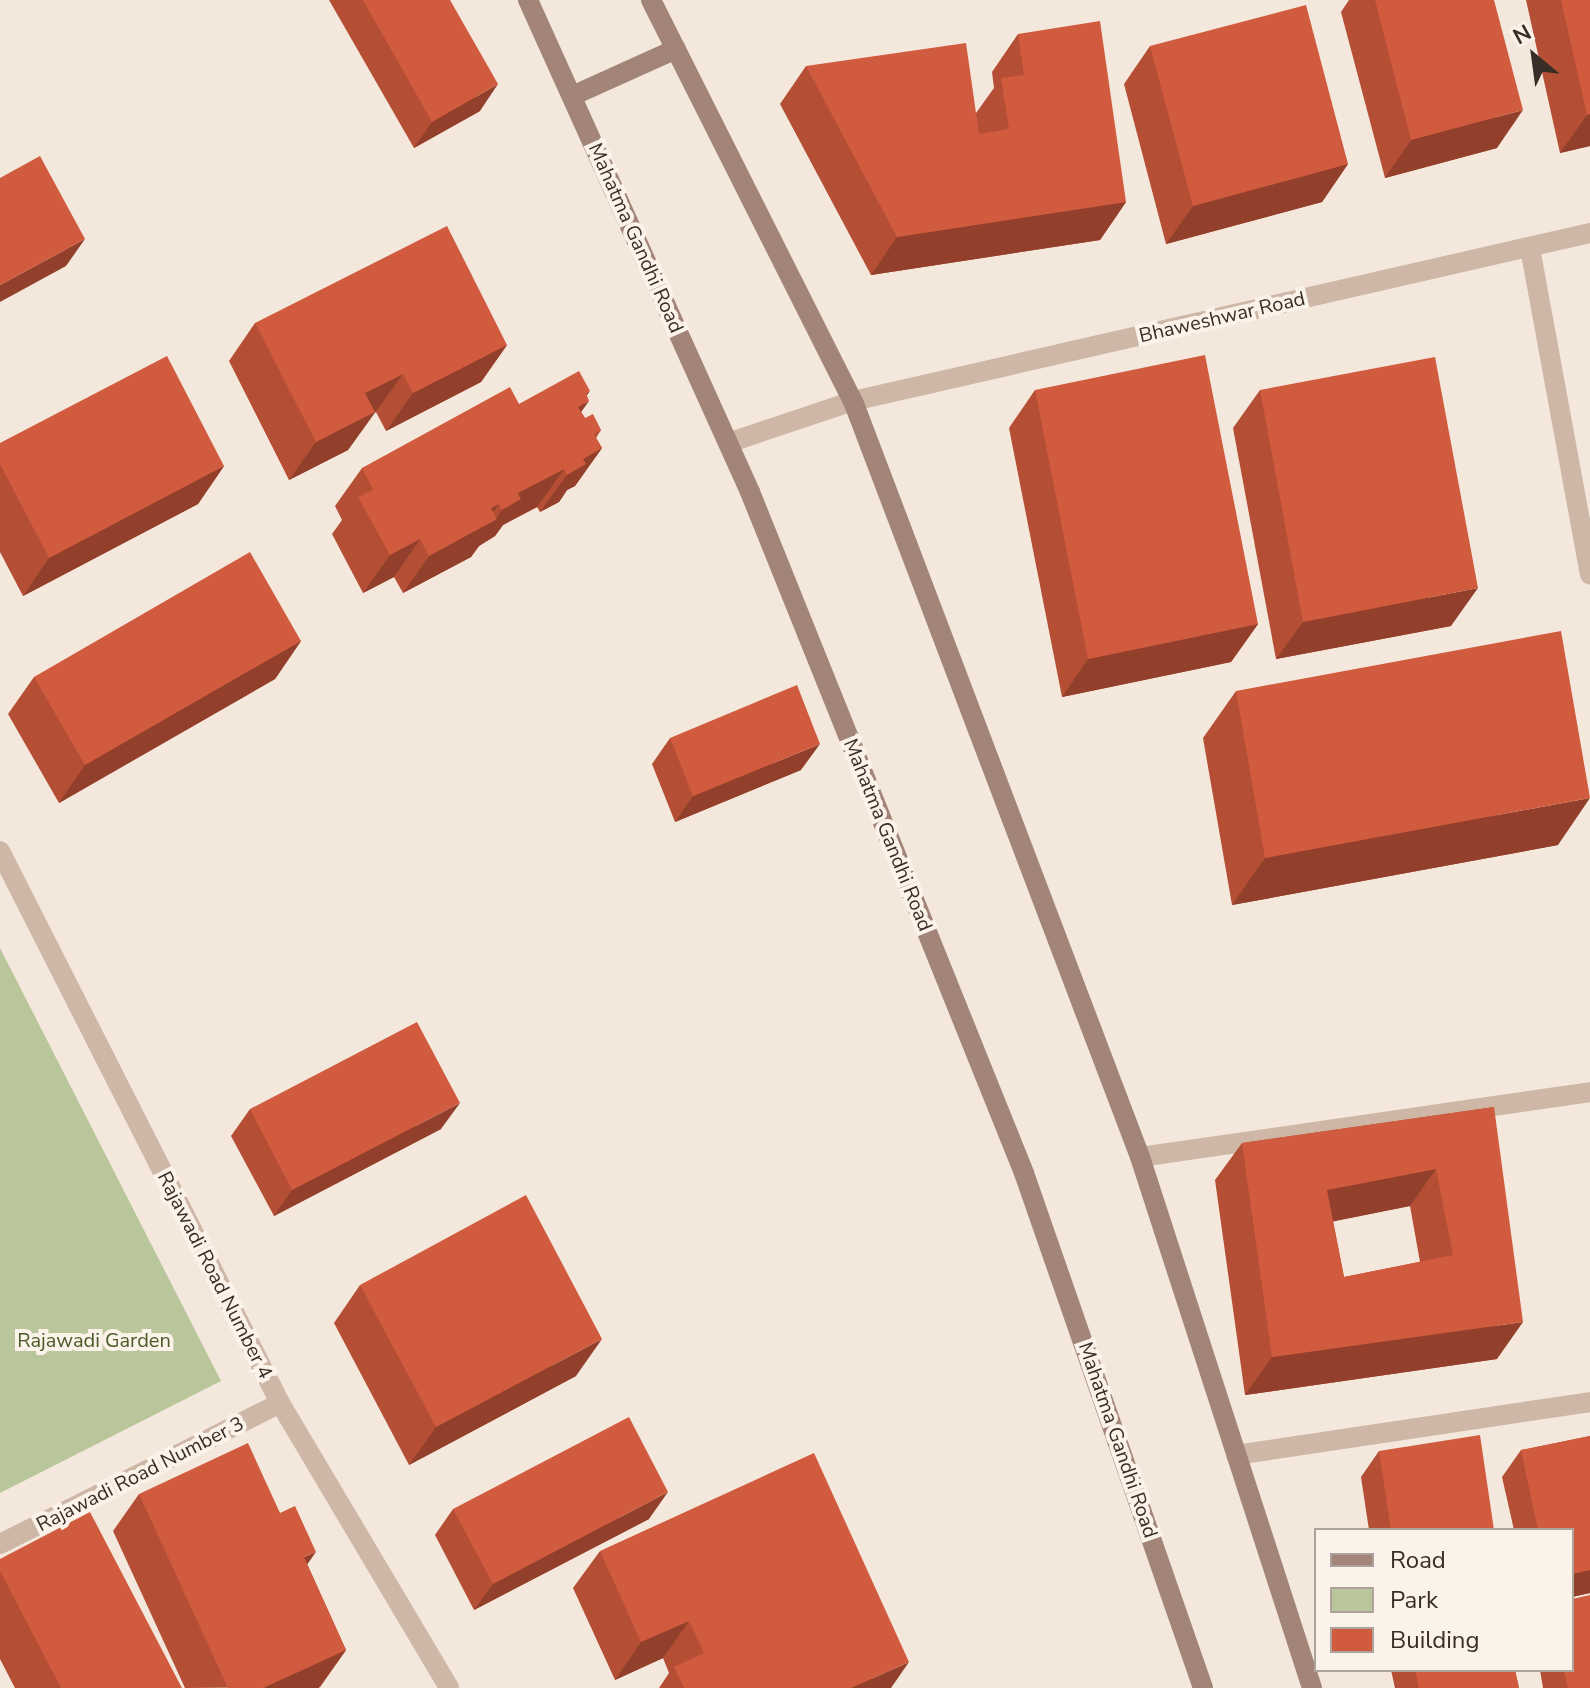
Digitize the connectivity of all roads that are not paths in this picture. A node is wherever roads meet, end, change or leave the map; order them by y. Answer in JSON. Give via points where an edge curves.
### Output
{"nodes":[{"id":1,"x":528,"y":0,"type":"edge"},
{"id":2,"x":651,"y":0,"type":"edge"},
{"id":3,"x":676,"y":49,"type":"junction"},
{"id":4,"x":572,"y":96,"type":"junction"},
{"id":5,"x":1590,"y":233,"type":"edge"},
{"id":6,"x":1530,"y":248,"type":"junction"},
{"id":7,"x":853,"y":401,"type":"junction"},
{"id":8,"x":728,"y":443,"type":"junction"},
{"id":9,"x":1590,"y":575,"type":"edge"},
{"id":10,"x":0,"y":851,"type":"edge"},
{"id":11,"x":1590,"y":1092,"type":"edge"},
{"id":12,"x":1140,"y":1157,"type":"junction"},
{"id":13,"x":1590,"y":1402,"type":"edge"},
{"id":14,"x":280,"y":1403,"type":"junction"},
{"id":15,"x":1236,"y":1455,"type":"junction"},
{"id":16,"x":0,"y":1544,"type":"edge"},
{"id":17,"x":449,"y":1688,"type":"edge"},
{"id":18,"x":1203,"y":1688,"type":"edge"},
{"id":19,"x":1312,"y":1688,"type":"edge"}],
"edges":[{"from":1,"to":4,"type":"street","name":"Mahatma Gandhi Road"},
{"from":2,"to":3,"type":"street"},
{"from":3,"to":4,"type":"street"},
{"from":3,"to":7,"type":"street"},
{"from":4,"to":8,"type":"street","name":"Mahatma Gandhi Road"},
{"from":5,"to":6,"type":"street","name":"Bhaweshwar Road"},
{"from":6,"to":7,"type":"street","name":"Bhaweshwar Road"},
{"from":6,"to":9,"type":"street"},
{"from":7,"to":8,"type":"street","name":"Bhaweshwar Road"},
{"from":7,"to":12,"type":"street"},
{"from":8,"to":18,"type":"street","name":"Mahatma Gandhi Road","via":[[1024,1173]]},
{"from":10,"to":14,"type":"street","name":"Rajawadi Road Number 4"},
{"from":11,"to":12,"type":"street"},
{"from":12,"to":15,"type":"street"},
{"from":13,"to":15,"type":"street"},
{"from":14,"to":16,"type":"street","name":"Rajawadi Road Number 3"},
{"from":14,"to":17,"type":"street","name":"Rajawadi Road Number 4"},
{"from":15,"to":19,"type":"street"}]}
